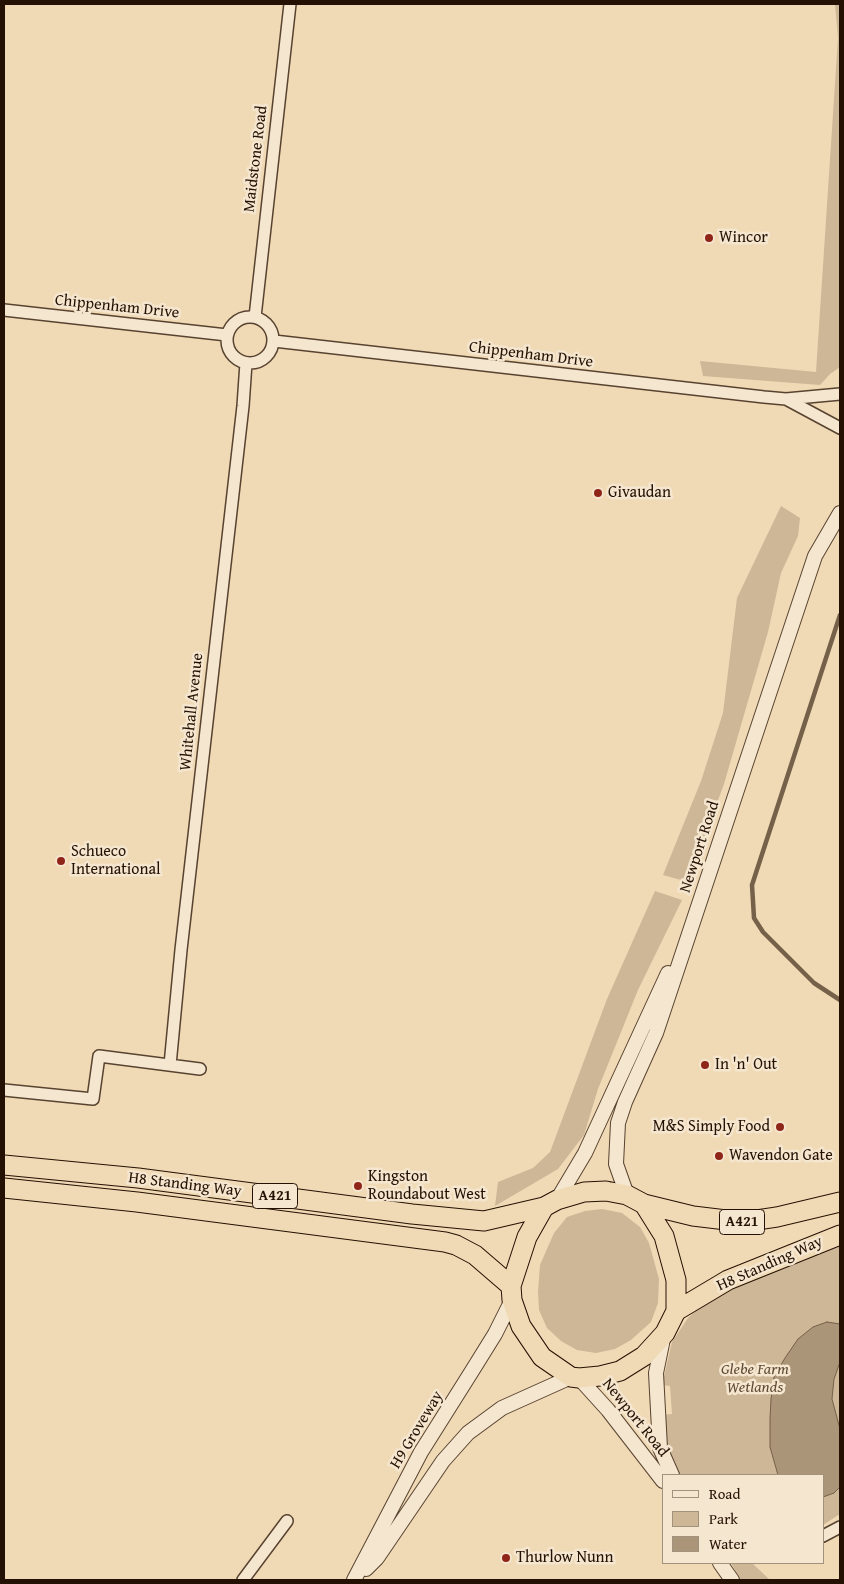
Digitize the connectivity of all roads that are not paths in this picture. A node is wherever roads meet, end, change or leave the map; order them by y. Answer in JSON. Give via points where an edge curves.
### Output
{"nodes":[{"id":1,"x":290,"y":4,"type":"edge"},
{"id":2,"x":4,"y":310,"type":"edge"},
{"id":3,"x":255,"y":318,"type":"junction"},
{"id":4,"x":227,"y":336,"type":"junction"},
{"id":5,"x":274,"y":341,"type":"junction"},
{"id":6,"x":246,"y":363,"type":"junction"},
{"id":7,"x":840,"y":394,"type":"edge"},
{"id":8,"x":786,"y":399,"type":"junction"},
{"id":9,"x":840,"y":428,"type":"edge"},
{"id":10,"x":840,"y":514,"type":"edge"},
{"id":11,"x":702,"y":896,"type":"junction"},
{"id":12,"x":170,"y":1065,"type":"junction"},
{"id":13,"x":200,"y":1069,"type":"dead end"},
{"id":14,"x":4,"y":1090,"type":"edge"},
{"id":15,"x":4,"y":1165,"type":"edge"},
{"id":16,"x":4,"y":1188,"type":"edge"},
{"id":17,"x":627,"y":1195,"type":"junction"},
{"id":18,"x":840,"y":1202,"type":"edge"},
{"id":19,"x":551,"y":1204,"type":"junction"},
{"id":20,"x":644,"y":1204,"type":"junction"},
{"id":21,"x":840,"y":1235,"type":"edge"},
{"id":22,"x":512,"y":1293,"type":"junction"},
{"id":23,"x":676,"y":1311,"type":"junction"},
{"id":24,"x":665,"y":1333,"type":"junction"},
{"id":25,"x":574,"y":1378,"type":"junction"},
{"id":26,"x":672,"y":1474,"type":"edge"},
{"id":27,"x":662,"y":1480,"type":"edge"},
{"id":28,"x":288,"y":1521,"type":"dead end"},
{"id":29,"x":840,"y":1527,"type":"edge"},
{"id":30,"x":824,"y":1535,"type":"edge"},
{"id":31,"x":721,"y":1564,"type":"edge"},
{"id":32,"x":243,"y":1580,"type":"edge"},
{"id":33,"x":355,"y":1580,"type":"edge"},
{"id":34,"x":732,"y":1580,"type":"edge"}],
"edges":[{"from":1,"to":3,"type":"street","name":"Maidstone Road"},
{"from":2,"to":4,"type":"street","name":"Chippenham Drive"},
{"from":3,"to":4,"type":"street","via":[[248,317],[235,323]]},
{"from":3,"to":5,"type":"street","via":[[270,329]]},
{"from":4,"to":6,"type":"street","via":[[231,353]]},
{"from":5,"to":6,"type":"street","via":[[270,354],[265,358],[253,364]]},
{"from":5,"to":8,"type":"street","name":"Chippenham Drive"},
{"from":6,"to":12,"type":"street","name":"Whitehall Avenue"},
{"from":7,"to":8,"type":"street","name":"Chippenham Drive"},
{"from":8,"to":9,"type":"street","name":"Chippenham Drive"},
{"from":10,"to":11,"type":"street","name":"Newport Road","via":[[816,556]]},
{"from":11,"to":17,"type":"street","name":"Newport Road","via":[[656,1033],[618,1124],[616,1164]]},
{"from":11,"to":19,"type":"street","via":[[593,1136]]},
{"from":12,"to":13,"type":"street"},
{"from":12,"to":14,"type":"street","via":[[99,1056],[92,1099]]},
{"from":15,"to":19,"type":"highway","name":"H8 Standing Way","number":"A421","via":[[138,1178],[484,1221]]},
{"from":16,"to":22,"type":"highway","name":"H8 Standing Way","number":"A421","via":[[445,1242],[475,1255]]},
{"from":17,"to":19,"type":"highway","via":[[606,1191],[584,1192]]},
{"from":17,"to":20,"type":"highway"},
{"from":18,"to":20,"type":"highway","name":"H8 Standing Way","number":"A421","via":[[777,1218],[743,1222],[693,1216]]},
{"from":19,"to":22,"type":"highway","via":[[527,1237]]},
{"from":20,"to":23,"type":"highway","via":[[664,1236],[676,1280]]},
{"from":21,"to":23,"type":"highway","name":"H8 Standing Way","via":[[728,1280]]},
{"from":22,"to":25,"type":"highway","via":[[521,1326],[542,1357]]},
{"from":22,"to":33,"type":"street","name":"H9 Groveway","via":[[495,1334],[421,1452]]},
{"from":23,"to":24,"type":"highway"},
{"from":24,"to":25,"type":"highway","via":[[644,1356],[620,1371]]},
{"from":24,"to":26,"type":"street","name":"Newport Road","via":[[656,1373],[660,1448]]},
{"from":25,"to":27,"type":"street","name":"Newport Road","via":[[608,1410]]},
{"from":25,"to":33,"type":"street","name":"H9 Groveway","via":[[502,1408],[468,1433],[443,1461],[377,1558]]},
{"from":28,"to":32,"type":"street"},
{"from":29,"to":30,"type":"street"},
{"from":31,"to":34,"type":"street"}]}
